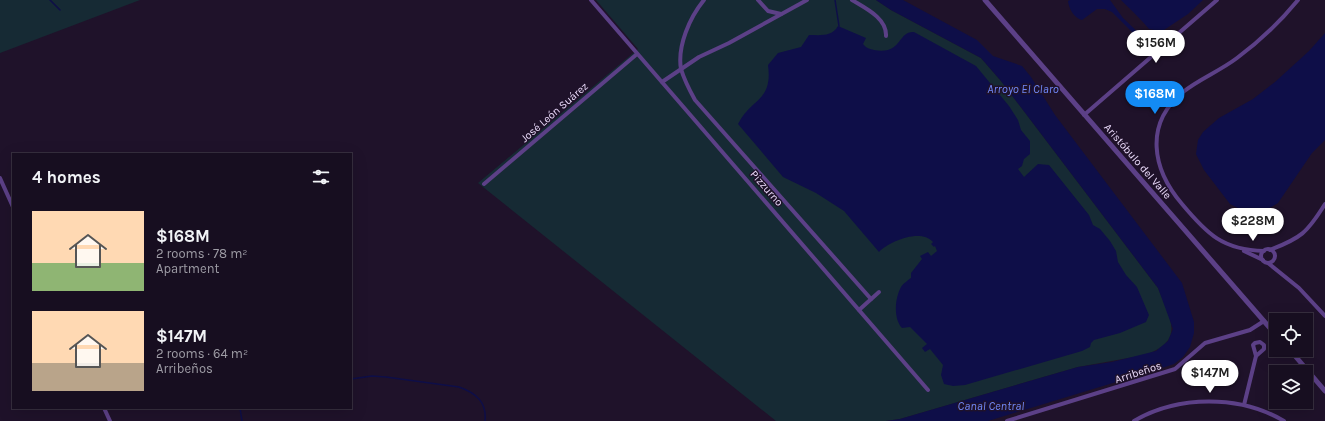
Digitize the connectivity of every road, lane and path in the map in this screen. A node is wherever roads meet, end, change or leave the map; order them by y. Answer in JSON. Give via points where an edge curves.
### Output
{"nodes":[{"id":1,"x":591,"y":0,"type":"edge"},
{"id":2,"x":704,"y":0,"type":"edge"},
{"id":3,"x":758,"y":0,"type":"edge"},
{"id":4,"x":807,"y":0,"type":"edge"},
{"id":5,"x":852,"y":0,"type":"edge"},
{"id":6,"x":985,"y":0,"type":"edge"},
{"id":7,"x":1217,"y":0,"type":"edge"},
{"id":8,"x":1298,"y":0,"type":"edge"},
{"id":9,"x":781,"y":14,"type":"junction"},
{"id":10,"x":886,"y":36,"type":"dead end"},
{"id":11,"x":637,"y":54,"type":"junction"},
{"id":12,"x":681,"y":69,"type":"junction"},
{"id":13,"x":662,"y":82,"type":"junction"},
{"id":14,"x":1084,"y":115,"type":"junction"},
{"id":15,"x":0,"y":178,"type":"edge"},
{"id":16,"x":484,"y":184,"type":"dead end"},
{"id":17,"x":1325,"y":204,"type":"edge"},
{"id":18,"x":12,"y":205,"type":"edge"},
{"id":19,"x":1283,"y":245,"type":"junction"},
{"id":20,"x":1242,"y":250,"type":"junction"},
{"id":21,"x":1264,"y":250,"type":"junction"},
{"id":22,"x":1270,"y":250,"type":"junction"},
{"id":23,"x":1274,"y":258,"type":"junction"},
{"id":24,"x":1263,"y":260,"type":"junction"},
{"id":25,"x":1268,"y":263,"type":"junction"},
{"id":26,"x":1280,"y":271,"type":"junction"},
{"id":27,"x":879,"y":292,"type":"dead end"},
{"id":28,"x":871,"y":299,"type":"junction"},
{"id":29,"x":859,"y":310,"type":"junction"},
{"id":30,"x":1325,"y":316,"type":"edge"},
{"id":31,"x":1264,"y":321,"type":"junction"},
{"id":32,"x":1269,"y":327,"type":"edge"},
{"id":33,"x":1256,"y":356,"type":"dead end"},
{"id":34,"x":1296,"y":357,"type":"edge"},
{"id":35,"x":928,"y":390,"type":"dead end"},
{"id":36,"x":1325,"y":391,"type":"edge"},
{"id":37,"x":1244,"y":405,"type":"junction"},
{"id":38,"x":104,"y":409,"type":"edge"},
{"id":39,"x":110,"y":421,"type":"edge"},
{"id":40,"x":1007,"y":421,"type":"edge"},
{"id":41,"x":1134,"y":421,"type":"edge"},
{"id":42,"x":1284,"y":421,"type":"edge"}],
"edges":[{"from":1,"to":11,"type":"street","name":"Pizzurno"},
{"from":2,"to":12,"type":"street","via":[[685,34],[681,51]]},
{"from":3,"to":9,"type":"street","via":[[768,11]]},
{"from":4,"to":9,"type":"street"},
{"from":5,"to":10,"type":"street","via":[[879,18],[886,30]]},
{"from":6,"to":14,"type":"street","name":"Aristóbulo del Valle"},
{"from":7,"to":14,"type":"street"},
{"from":8,"to":20,"type":"street","via":[[1269,32],[1245,52],[1216,73],[1184,91],[1163,118],[1158,135],[1159,165],[1171,191],[1212,236]]},
{"from":9,"to":12,"type":"street","via":[[699,56]]},
{"from":11,"to":13,"type":"street","name":"Pizzurno"},
{"from":11,"to":16,"type":"street","name":"José León Suárez"},
{"from":12,"to":13,"type":"street"},
{"from":12,"to":28,"type":"street","via":[[698,104]]},
{"from":13,"to":29,"type":"street","name":"Pizzurno"},
{"from":14,"to":31,"type":"street","name":"Aristóbulo del Valle"},
{"from":15,"to":18,"type":"street"},
{"from":17,"to":19,"type":"street","via":[[1309,228]]},
{"from":19,"to":22,"type":"street"},
{"from":19,"to":23,"type":"street"},
{"from":20,"to":21,"type":"street"},
{"from":20,"to":24,"type":"street"},
{"from":21,"to":22,"type":"street"},
{"from":21,"to":24,"type":"street","via":[[1261,256]]},
{"from":22,"to":23,"type":"street"},
{"from":23,"to":25,"type":"street"},
{"from":23,"to":26,"type":"street"},
{"from":24,"to":25,"type":"street"},
{"from":25,"to":26,"type":"street"},
{"from":26,"to":30,"type":"street"},
{"from":27,"to":28,"type":"street"},
{"from":28,"to":29,"type":"street"},
{"from":29,"to":35,"type":"street","name":"Pizzurno"},
{"from":31,"to":32,"type":"street","name":"Aristóbulo del Valle"},
{"from":31,"to":40,"type":"street","name":"Arribeños","via":[[1250,330],[1201,345],[1175,369]]},
{"from":33,"to":37,"type":"street"},
{"from":34,"to":36,"type":"street"},
{"from":37,"to":41,"type":"street","via":[[1209,402],[1184,404],[1154,412]]},
{"from":37,"to":42,"type":"street"},
{"from":38,"to":39,"type":"street"}]}
